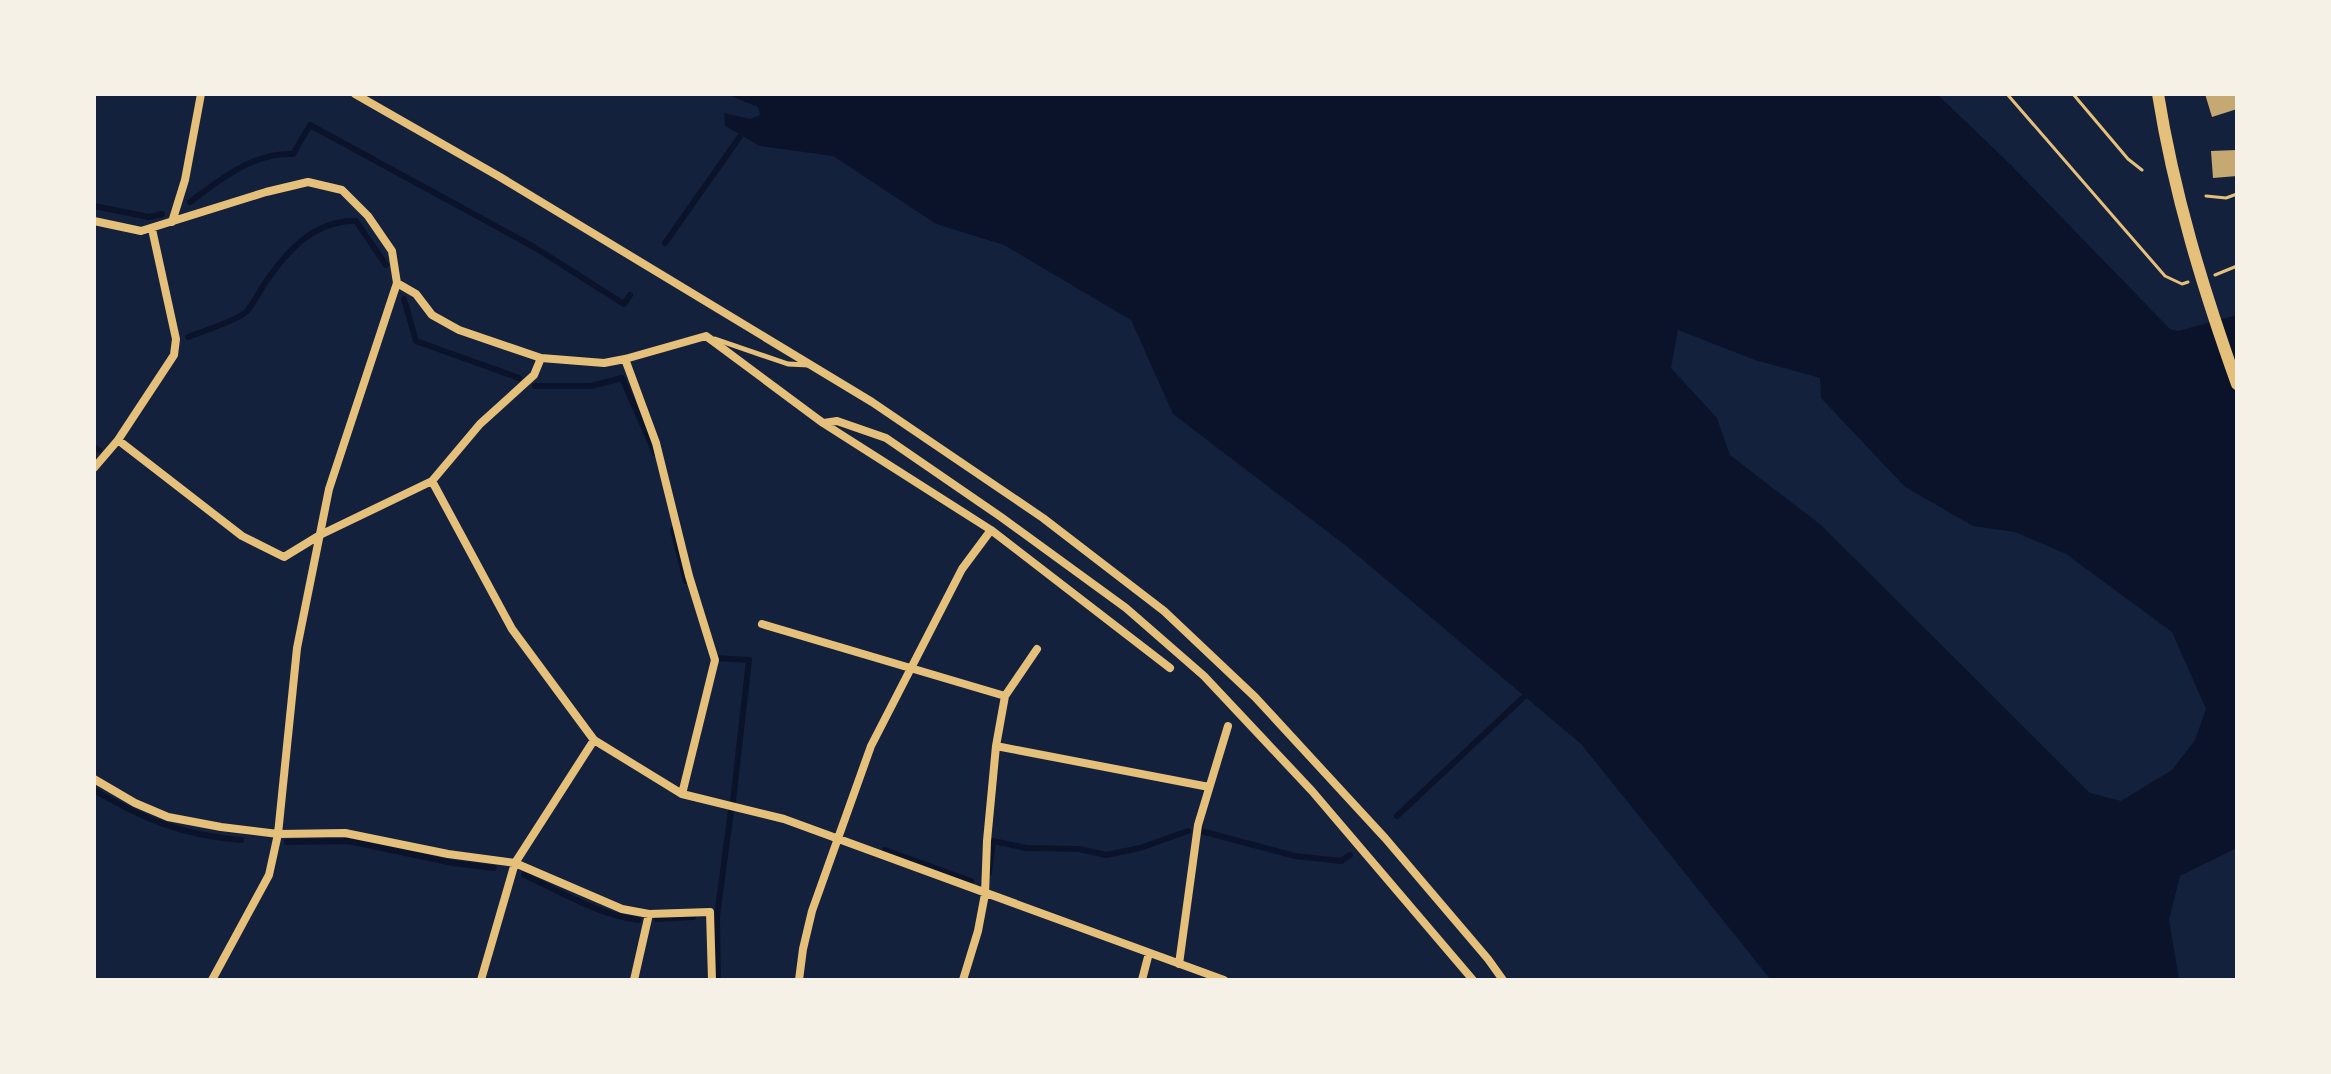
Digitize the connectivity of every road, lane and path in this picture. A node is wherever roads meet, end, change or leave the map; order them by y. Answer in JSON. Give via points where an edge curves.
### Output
{"nodes":[{"id":1,"x":201,"y":94,"type":"edge"},
{"id":2,"x":355,"y":94,"type":"edge"},
{"id":3,"x":2007,"y":94,"type":"edge"},
{"id":4,"x":2073,"y":94,"type":"edge"},
{"id":5,"x":2158,"y":94,"type":"edge"},
{"id":6,"x":2142,"y":170,"type":"dead end"},
{"id":7,"x":2237,"y":194,"type":"edge"},
{"id":8,"x":2206,"y":196,"type":"dead end"},
{"id":9,"x":94,"y":221,"type":"edge"},
{"id":10,"x":172,"y":222,"type":"junction"},
{"id":11,"x":152,"y":229,"type":"junction"},
{"id":12,"x":2237,"y":266,"type":"edge"},
{"id":13,"x":2209,"y":277,"type":"dead end"},
{"id":14,"x":2192,"y":282,"type":"dead end"},
{"id":15,"x":397,"y":283,"type":"junction"},
{"id":16,"x":706,"y":336,"type":"junction"},
{"id":17,"x":541,"y":358,"type":"junction"},
{"id":18,"x":625,"y":359,"type":"junction"},
{"id":19,"x":810,"y":365,"type":"junction"},
{"id":20,"x":2237,"y":384,"type":"edge"},
{"id":21,"x":823,"y":423,"type":"junction"},
{"id":22,"x":118,"y":440,"type":"junction"},
{"id":23,"x":94,"y":453,"type":"edge"},
{"id":24,"x":105,"y":456,"type":"junction"},
{"id":25,"x":94,"y":468,"type":"edge"},
{"id":26,"x":432,"y":481,"type":"junction"},
{"id":27,"x":991,"y":530,"type":"junction"},
{"id":28,"x":320,"y":535,"type":"junction"},
{"id":29,"x":762,"y":624,"type":"dead end"},
{"id":30,"x":1037,"y":649,"type":"dead end"},
{"id":31,"x":911,"y":668,"type":"junction"},
{"id":32,"x":1170,"y":668,"type":"dead end"},
{"id":33,"x":1005,"y":696,"type":"junction"},
{"id":34,"x":1228,"y":726,"type":"dead end"},
{"id":35,"x":594,"y":740,"type":"junction"},
{"id":36,"x":996,"y":746,"type":"junction"},
{"id":37,"x":94,"y":779,"type":"edge"},
{"id":38,"x":1209,"y":787,"type":"junction"},
{"id":39,"x":682,"y":794,"type":"junction"},
{"id":40,"x":278,"y":834,"type":"junction"},
{"id":41,"x":838,"y":840,"type":"junction"},
{"id":42,"x":515,"y":863,"type":"junction"},
{"id":43,"x":985,"y":894,"type":"junction"},
{"id":44,"x":649,"y":914,"type":"junction"},
{"id":45,"x":1149,"y":953,"type":"junction"},
{"id":46,"x":1179,"y":964,"type":"junction"},
{"id":47,"x":212,"y":980,"type":"edge"},
{"id":48,"x":481,"y":980,"type":"edge"},
{"id":49,"x":634,"y":980,"type":"edge"},
{"id":50,"x":712,"y":980,"type":"edge"},
{"id":51,"x":799,"y":980,"type":"edge"},
{"id":52,"x":963,"y":980,"type":"edge"},
{"id":53,"x":1142,"y":980,"type":"edge"},
{"id":54,"x":1224,"y":980,"type":"edge"},
{"id":55,"x":1472,"y":980,"type":"edge"},
{"id":56,"x":1503,"y":980,"type":"edge"}],
"edges":[{"from":1,"to":10,"type":"street"},
{"from":2,"to":19,"type":"street"},
{"from":3,"to":14,"type":"path","via":[[2165,276],[2182,284]]},
{"from":4,"to":6,"type":"path"},
{"from":5,"to":20,"type":"street","via":[[2183,215]]},
{"from":7,"to":8,"type":"path"},
{"from":9,"to":11,"type":"street"},
{"from":10,"to":11,"type":"street"},
{"from":10,"to":15,"type":"street","via":[[308,182],[342,190],[392,251]]},
{"from":11,"to":22,"type":"street","via":[[176,339],[174,355]]},
{"from":12,"to":13,"type":"path"},
{"from":15,"to":17,"type":"street","via":[[416,294],[432,315],[459,330]]},
{"from":15,"to":28,"type":"street","via":[[329,489]]},
{"from":16,"to":18,"type":"street"},
{"from":16,"to":19,"type":"lane","via":[[788,364]]},
{"from":16,"to":21,"type":"street"},
{"from":17,"to":18,"type":"street","via":[[604,363]]},
{"from":17,"to":26,"type":"street","via":[[534,375],[480,424]]},
{"from":18,"to":39,"type":"street","via":[[656,443],[715,660]]},
{"from":19,"to":56,"type":"street","via":[[1043,518],[1164,611],[1255,697],[1385,838]]},
{"from":21,"to":27,"type":"street"},
{"from":21,"to":55,"type":"street","via":[[837,421],[886,438],[1126,608],[1204,676],[1290,768]]},
{"from":22,"to":24,"type":"street"},
{"from":22,"to":28,"type":"street","via":[[242,536],[284,557]]},
{"from":23,"to":24,"type":"street"},
{"from":24,"to":25,"type":"street"},
{"from":26,"to":28,"type":"street"},
{"from":26,"to":35,"type":"street","via":[[512,629]]},
{"from":27,"to":31,"type":"street","via":[[962,569]]},
{"from":27,"to":32,"type":"street"},
{"from":28,"to":40,"type":"street","via":[[297,648]]},
{"from":29,"to":31,"type":"street"},
{"from":30,"to":33,"type":"street"},
{"from":31,"to":33,"type":"street"},
{"from":31,"to":41,"type":"street","via":[[871,746]]},
{"from":33,"to":36,"type":"street"},
{"from":34,"to":38,"type":"street"},
{"from":35,"to":39,"type":"street"},
{"from":35,"to":42,"type":"street"},
{"from":36,"to":38,"type":"street"},
{"from":36,"to":43,"type":"street"},
{"from":37,"to":40,"type":"street","via":[[168,817]]},
{"from":38,"to":46,"type":"street","via":[[1198,825]]},
{"from":39,"to":41,"type":"street","via":[[784,819]]},
{"from":40,"to":42,"type":"street","via":[[345,833]]},
{"from":40,"to":47,"type":"street","via":[[269,875]]},
{"from":41,"to":43,"type":"street"},
{"from":41,"to":51,"type":"street","via":[[812,911]]},
{"from":42,"to":44,"type":"street","via":[[622,909]]},
{"from":42,"to":48,"type":"street"},
{"from":43,"to":45,"type":"street"},
{"from":43,"to":52,"type":"street"},
{"from":44,"to":49,"type":"street"},
{"from":44,"to":50,"type":"street","via":[[710,912]]},
{"from":45,"to":46,"type":"street"},
{"from":45,"to":53,"type":"street"},
{"from":46,"to":54,"type":"street"}]}
